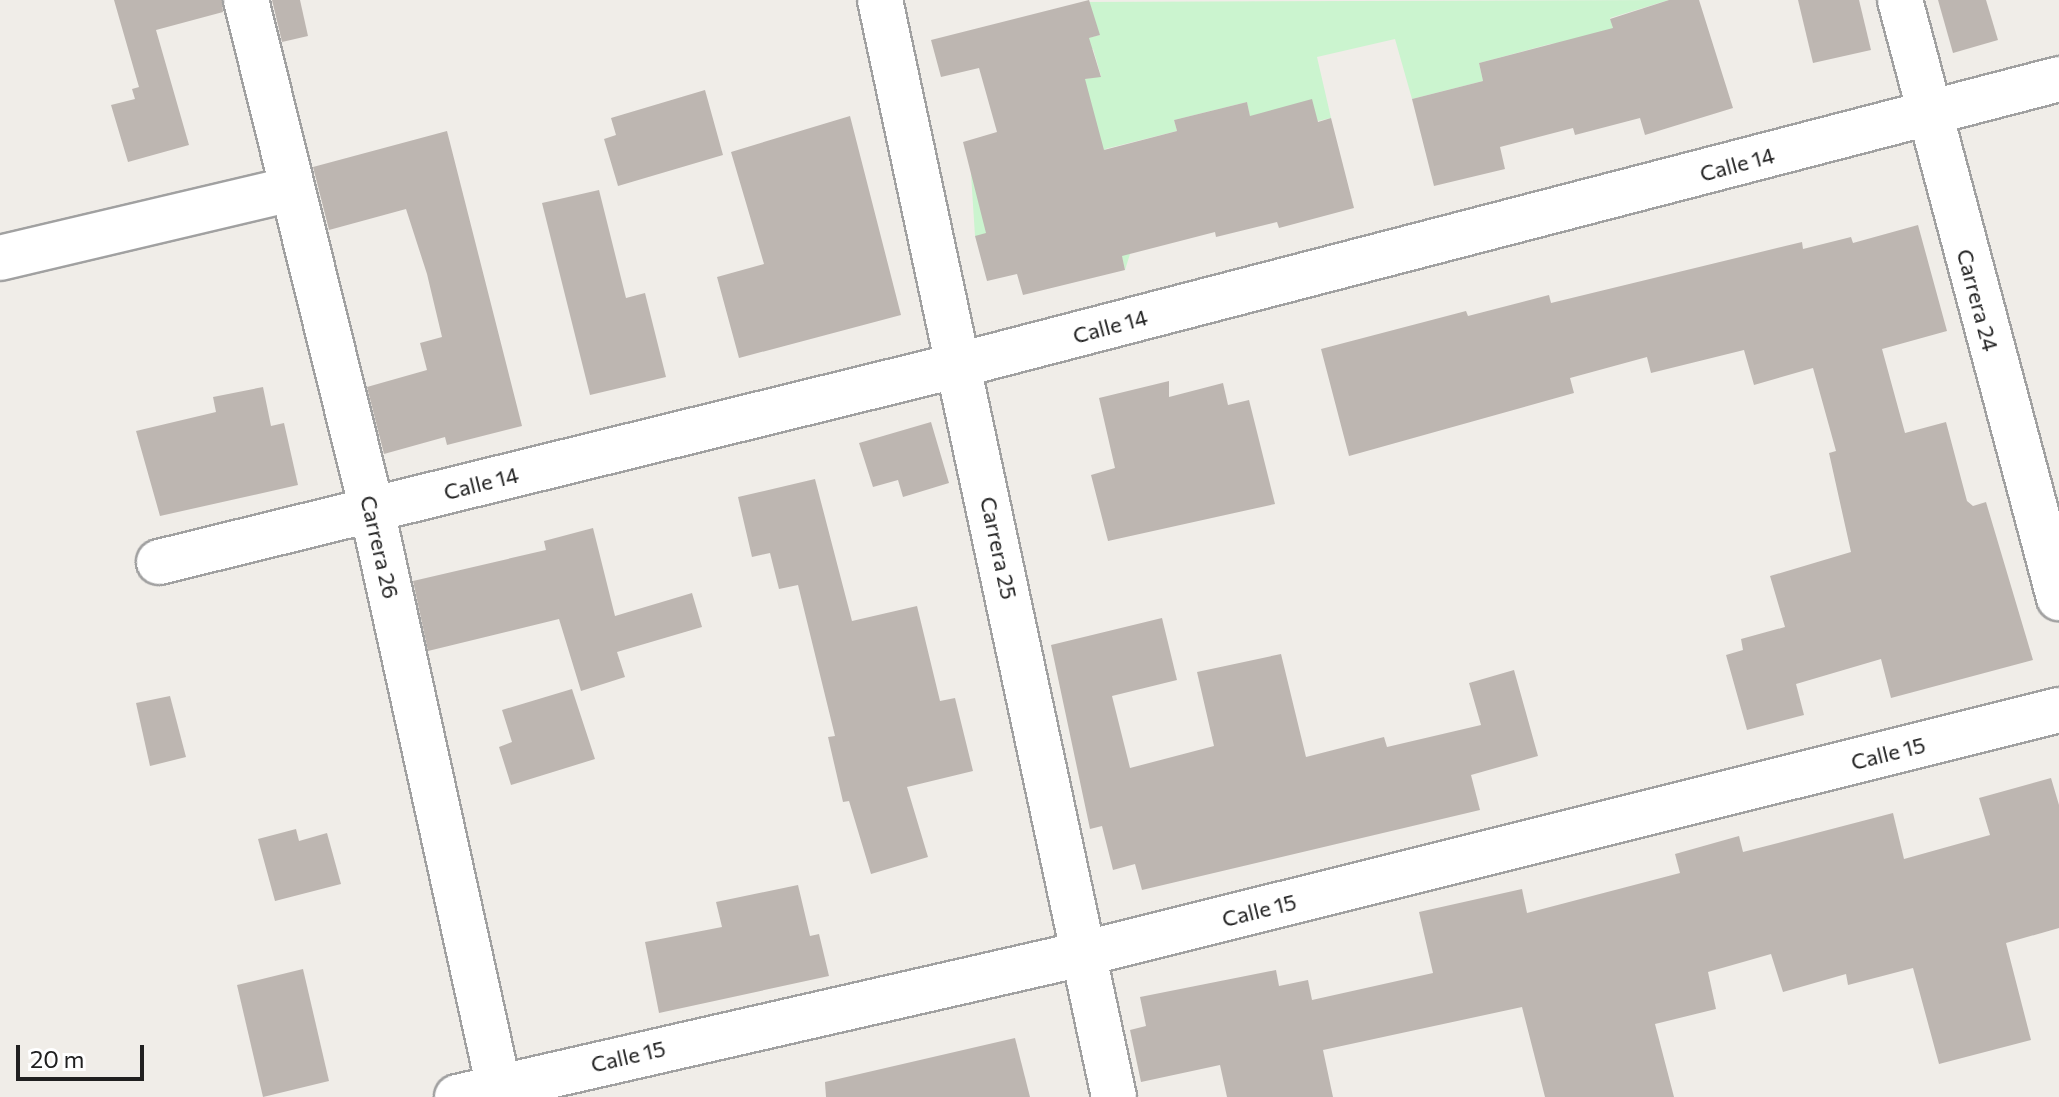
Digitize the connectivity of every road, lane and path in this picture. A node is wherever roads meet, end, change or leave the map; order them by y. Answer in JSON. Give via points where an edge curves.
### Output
{"nodes":[{"id":1,"x":246,"y":0,"type":"edge"},
{"id":2,"x":880,"y":0,"type":"edge"},
{"id":3,"x":1900,"y":0,"type":"edge"},
{"id":4,"x":2059,"y":79,"type":"edge"},
{"id":5,"x":1928,"y":114,"type":"junction"},
{"id":6,"x":292,"y":189,"type":"junction"},
{"id":7,"x":0,"y":258,"type":"edge"},
{"id":8,"x":959,"y":365,"type":"junction"},
{"id":9,"x":372,"y":510,"type":"junction"},
{"id":10,"x":159,"y":562,"type":"dead end"},
{"id":11,"x":2059,"y":598,"type":"edge"},
{"id":12,"x":2059,"y":710,"type":"edge"},
{"id":13,"x":1086,"y":953,"type":"junction"},
{"id":14,"x":500,"y":1091,"type":"edge"},
{"id":15,"x":457,"y":1097,"type":"edge"},
{"id":16,"x":1114,"y":1097,"type":"edge"}],
"edges":[{"from":1,"to":6,"type":"street","name":"Carrera 26"},
{"from":2,"to":8,"type":"street","name":"Carrera 25"},
{"from":3,"to":5,"type":"street","name":"Carrera 24"},
{"from":4,"to":5,"type":"street","name":"Calle 14"},
{"from":5,"to":8,"type":"street","name":"Calle 14"},
{"from":5,"to":11,"type":"street","name":"Carrera 24"},
{"from":6,"to":7,"type":"street"},
{"from":6,"to":9,"type":"street","name":"Carrera 26"},
{"from":8,"to":9,"type":"street","name":"Calle 14"},
{"from":8,"to":13,"type":"street","name":"Carrera 25"},
{"from":9,"to":10,"type":"street","name":"Calle 14"},
{"from":9,"to":14,"type":"street","name":"Carrera 26"},
{"from":12,"to":13,"type":"street","name":"Calle 15"},
{"from":13,"to":14,"type":"street","name":"Calle 15"},
{"from":13,"to":16,"type":"street","name":"Carrera 25"},
{"from":14,"to":15,"type":"street","name":"Calle 15"}]}
